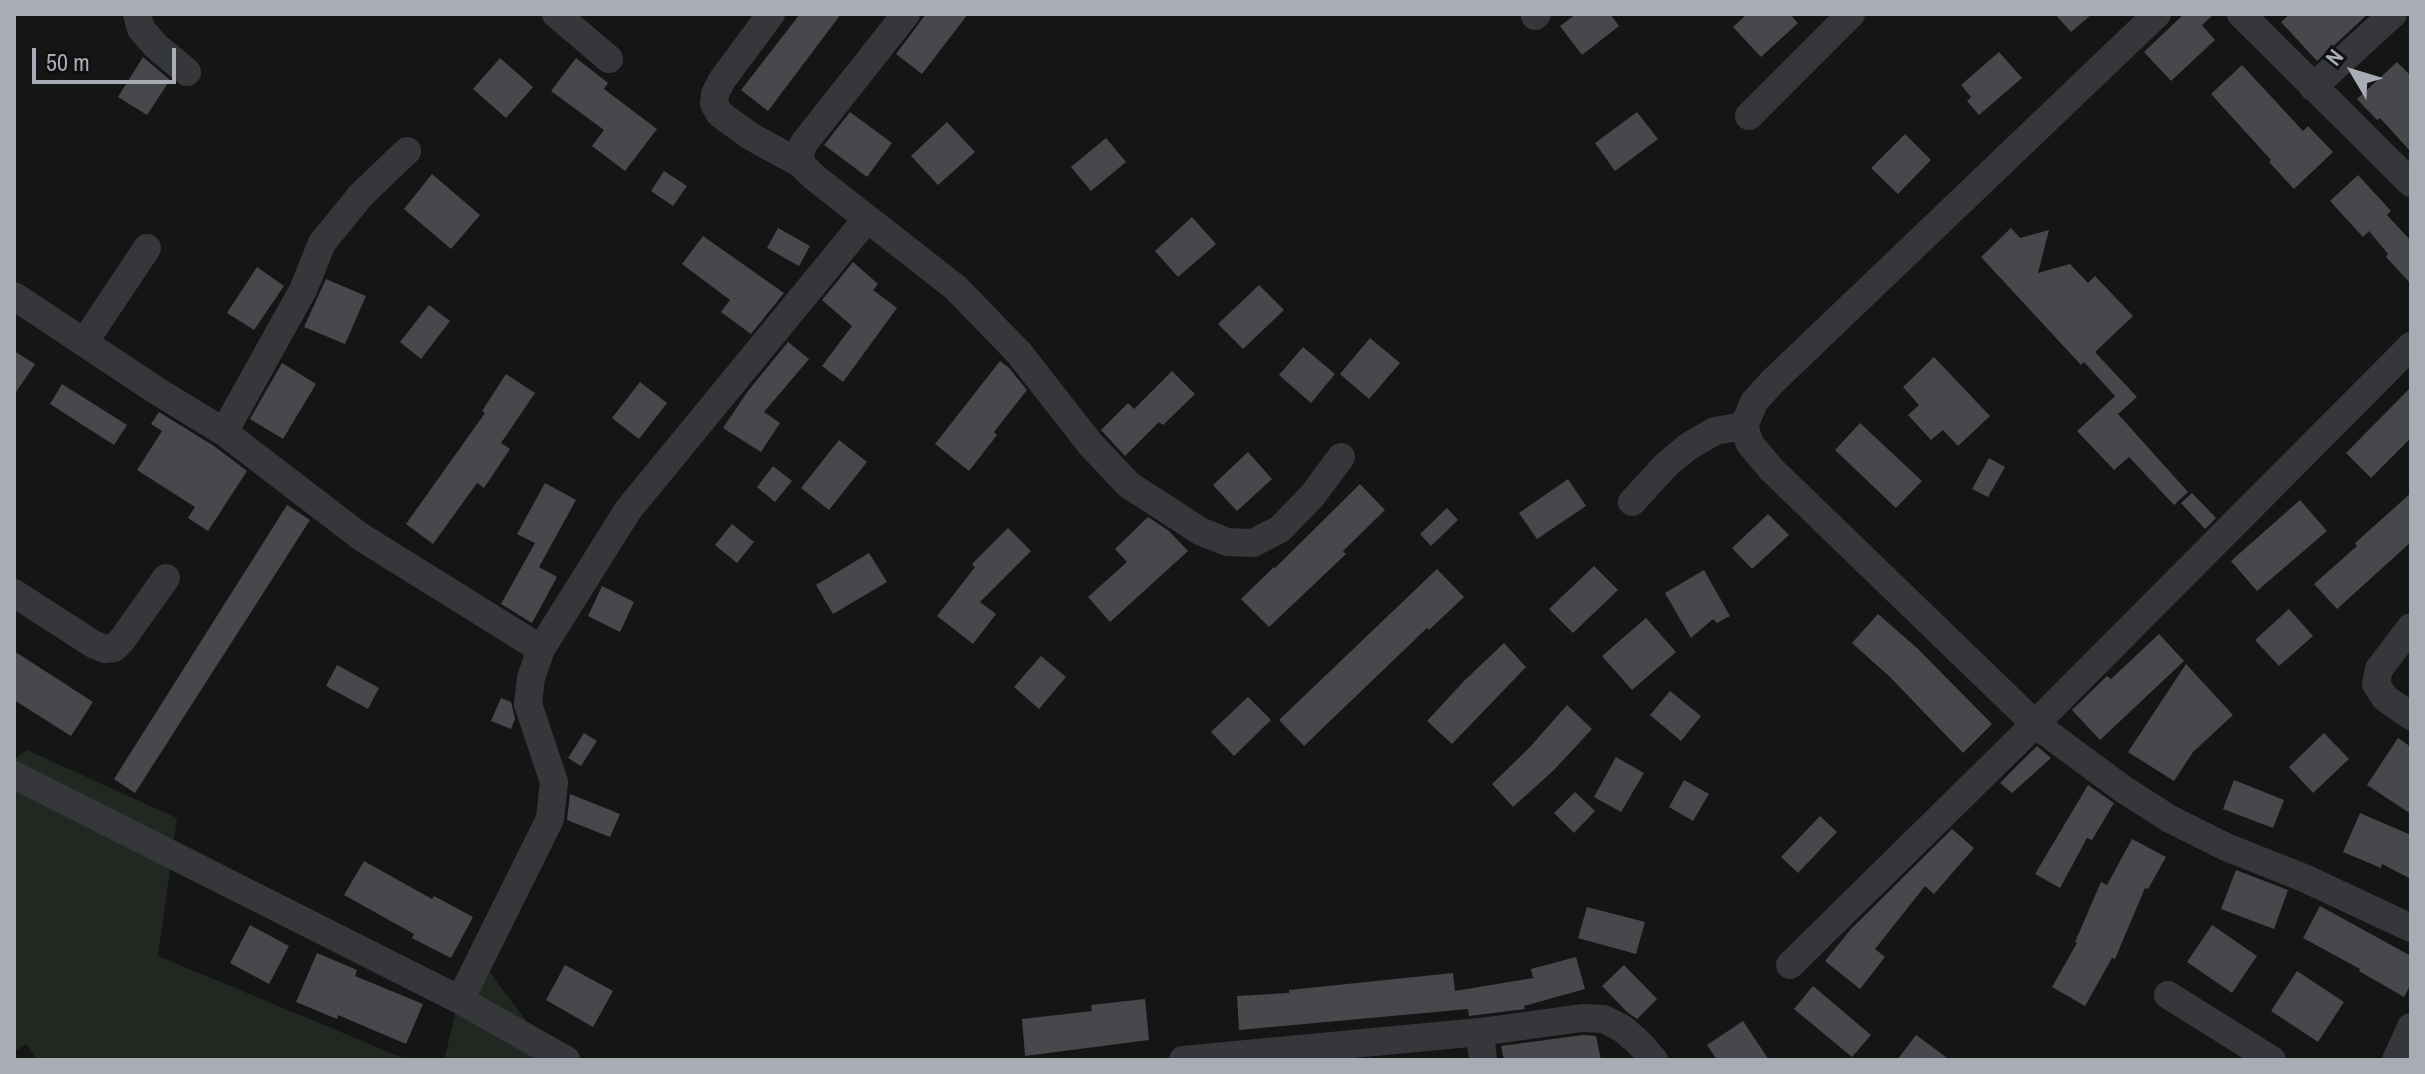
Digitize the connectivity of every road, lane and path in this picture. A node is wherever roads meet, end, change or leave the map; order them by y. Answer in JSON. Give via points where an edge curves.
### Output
{"nodes":[{"id":1,"x":137,"y":14,"type":"edge"},
{"id":2,"x":556,"y":14,"type":"edge"},
{"id":3,"x":771,"y":14,"type":"edge"},
{"id":4,"x":906,"y":14,"type":"edge"},
{"id":5,"x":1851,"y":14,"type":"edge"},
{"id":6,"x":2157,"y":14,"type":"edge"},
{"id":7,"x":2241,"y":14,"type":"edge"},
{"id":8,"x":2393,"y":14,"type":"edge"},
{"id":9,"x":609,"y":59,"type":"dead end"},
{"id":10,"x":187,"y":72,"type":"dead end"},
{"id":11,"x":2313,"y":87,"type":"junction"},
{"id":12,"x":1749,"y":116,"type":"dead end"},
{"id":13,"x":407,"y":151,"type":"dead end"},
{"id":14,"x":801,"y":164,"type":"junction"},
{"id":15,"x":2411,"y":183,"type":"edge"},
{"id":16,"x":866,"y":220,"type":"junction"},
{"id":17,"x":147,"y":248,"type":"dead end"},
{"id":18,"x":14,"y":296,"type":"edge"},
{"id":19,"x":85,"y":341,"type":"junction"},
{"id":20,"x":2411,"y":346,"type":"edge"},
{"id":21,"x":1744,"y":426,"type":"junction"},
{"id":22,"x":224,"y":432,"type":"junction"},
{"id":23,"x":1341,"y":457,"type":"dead end"},
{"id":24,"x":1632,"y":502,"type":"dead end"},
{"id":25,"x":166,"y":578,"type":"dead end"},
{"id":26,"x":14,"y":593,"type":"edge"},
{"id":27,"x":2411,"y":627,"type":"edge"},
{"id":28,"x":541,"y":649,"type":"junction"},
{"id":29,"x":2411,"y":716,"type":"edge"},
{"id":30,"x":2035,"y":724,"type":"junction"},
{"id":31,"x":14,"y":775,"type":"edge"},
{"id":32,"x":2411,"y":928,"type":"edge"},
{"id":33,"x":1790,"y":965,"type":"dead end"},
{"id":34,"x":2168,"y":995,"type":"dead end"},
{"id":35,"x":460,"y":1000,"type":"junction"},
{"id":36,"x":2411,"y":1027,"type":"edge"},
{"id":37,"x":1481,"y":1046,"type":"edge"},
{"id":38,"x":1234,"y":1058,"type":"edge"},
{"id":39,"x":566,"y":1060,"type":"edge"},
{"id":40,"x":1183,"y":1060,"type":"edge"},
{"id":41,"x":1654,"y":1060,"type":"edge"},
{"id":42,"x":2272,"y":1060,"type":"edge"},
{"id":43,"x":2396,"y":1060,"type":"edge"}],
"edges":[{"from":1,"to":10,"type":"street","via":[[141,29]]},
{"from":2,"to":9,"type":"street"},
{"from":3,"to":14,"type":"street","via":[[722,80],[714,104],[750,136]]},
{"from":4,"to":14,"type":"street","via":[[804,143]]},
{"from":5,"to":12,"type":"street"},
{"from":6,"to":21,"type":"street","via":[[1772,382],[1754,402]]},
{"from":7,"to":11,"type":"street"},
{"from":8,"to":11,"type":"street"},
{"from":11,"to":15,"type":"street"},
{"from":13,"to":22,"type":"street","via":[[322,243],[303,290]]},
{"from":14,"to":16,"type":"street"},
{"from":16,"to":23,"type":"street","via":[[956,288],[1019,353],[1129,485],[1200,531],[1227,542],[1253,543],[1280,529]]},
{"from":16,"to":28,"type":"street","via":[[628,510]]},
{"from":17,"to":19,"type":"street"},
{"from":18,"to":19,"type":"street"},
{"from":19,"to":22,"type":"street"},
{"from":20,"to":30,"type":"street"},
{"from":21,"to":24,"type":"street","via":[[1715,431],[1689,446]]},
{"from":21,"to":30,"type":"street","via":[[1750,444],[1772,470]]},
{"from":22,"to":28,"type":"street","via":[[361,537]]},
{"from":25,"to":26,"type":"street","via":[[122,640],[105,649]]},
{"from":27,"to":29,"type":"street","via":[[2379,669],[2376,684],[2385,698]]},
{"from":28,"to":35,"type":"street","via":[[528,704],[554,782],[550,819]]},
{"from":30,"to":32,"type":"street","via":[[2170,819]]},
{"from":30,"to":33,"type":"street"},
{"from":31,"to":35,"type":"street"},
{"from":34,"to":42,"type":"street"},
{"from":35,"to":39,"type":"street"},
{"from":36,"to":43,"type":"street"},
{"from":37,"to":38,"type":"street"},
{"from":37,"to":41,"type":"street","via":[[1582,1018],[1604,1019],[1623,1029]]},
{"from":38,"to":40,"type":"street"}]}
